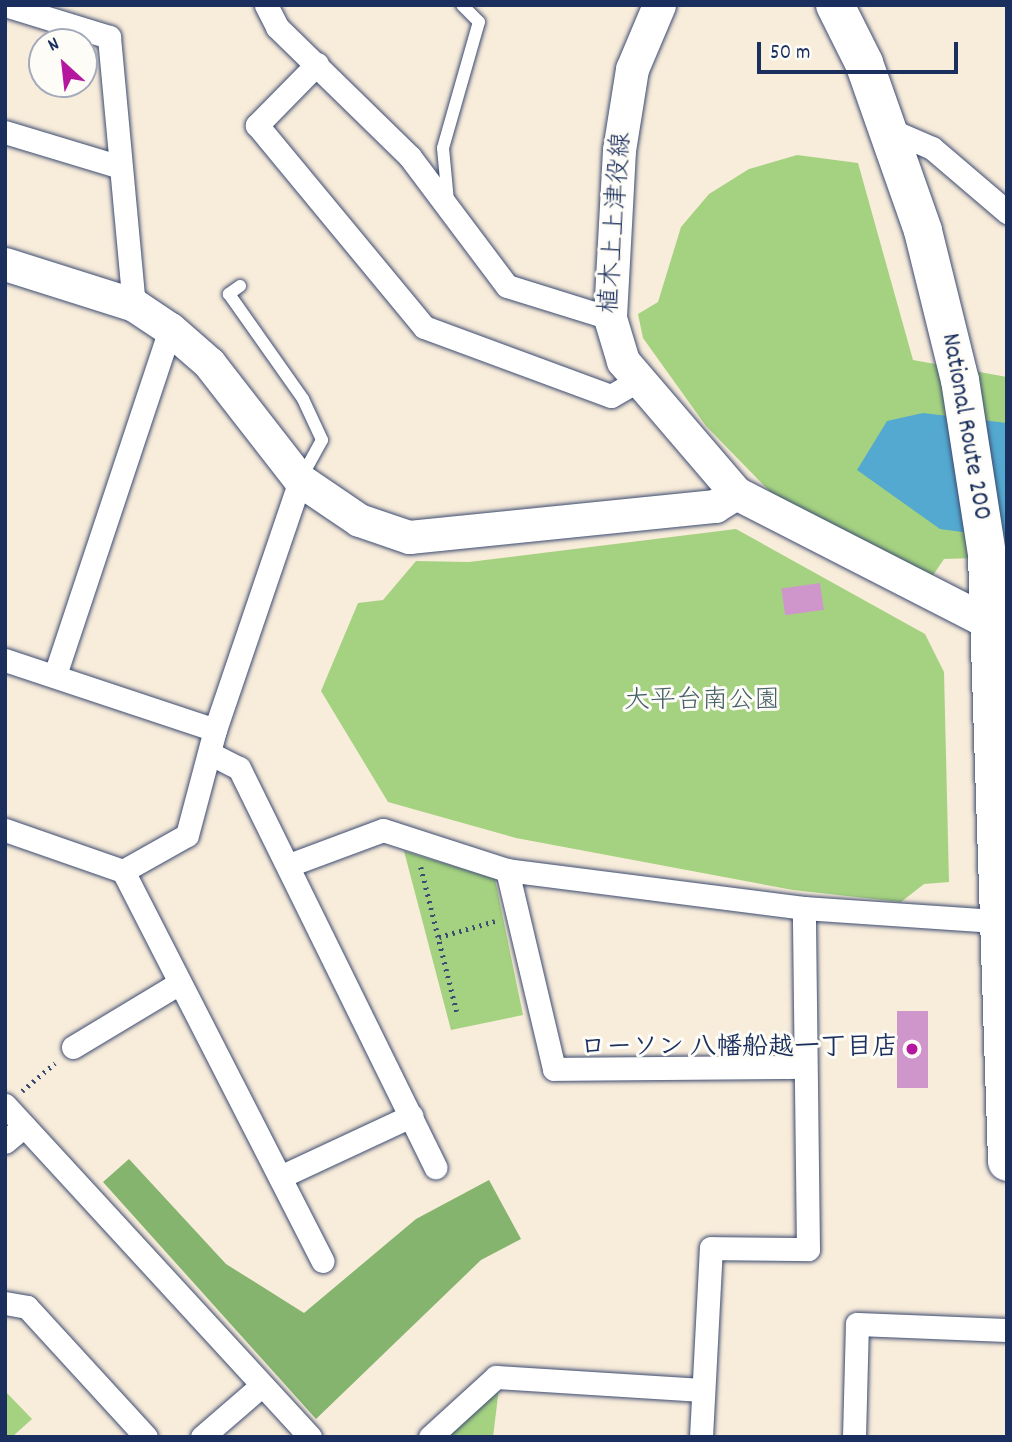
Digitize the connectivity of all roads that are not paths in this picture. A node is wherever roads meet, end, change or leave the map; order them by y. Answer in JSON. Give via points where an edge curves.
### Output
{"nodes":[{"id":1,"x":5,"y":5,"type":"edge"},
{"id":2,"x":267,"y":5,"type":"edge"},
{"id":3,"x":462,"y":5,"type":"edge"},
{"id":4,"x":659,"y":5,"type":"edge"},
{"id":5,"x":835,"y":5,"type":"edge"},
{"id":6,"x":317,"y":64,"type":"junction"},
{"id":7,"x":888,"y":130,"type":"junction"},
{"id":8,"x":5,"y":132,"type":"edge"},
{"id":9,"x":117,"y":166,"type":"junction"},
{"id":10,"x":1007,"y":212,"type":"edge"},
{"id":11,"x":450,"y":215,"type":"junction"},
{"id":12,"x":7,"y":270,"type":"edge"},
{"id":13,"x":240,"y":286,"type":"dead end"},
{"id":14,"x":134,"y":305,"type":"junction"},
{"id":15,"x":610,"y":318,"type":"junction"},
{"id":16,"x":170,"y":329,"type":"junction"},
{"id":17,"x":639,"y":380,"type":"junction"},
{"id":18,"x":300,"y":480,"type":"junction"},
{"id":19,"x":736,"y":493,"type":"junction"},
{"id":20,"x":999,"y":627,"type":"edge"},
{"id":21,"x":5,"y":660,"type":"edge"},
{"id":22,"x":55,"y":675,"type":"junction"},
{"id":23,"x":215,"y":730,"type":"junction"},
{"id":24,"x":211,"y":754,"type":"junction"},
{"id":25,"x":5,"y":830,"type":"edge"},
{"id":26,"x":289,"y":865,"type":"junction"},
{"id":27,"x":507,"y":870,"type":"junction"},
{"id":28,"x":123,"y":871,"type":"junction"},
{"id":29,"x":804,"y":908,"type":"junction"},
{"id":30,"x":995,"y":921,"type":"junction"},
{"id":31,"x":178,"y":984,"type":"junction"},
{"id":32,"x":73,"y":1047,"type":"road end"},
{"id":33,"x":803,"y":1067,"type":"junction"},
{"id":34,"x":5,"y":1106,"type":"edge"},
{"id":35,"x":411,"y":1116,"type":"junction"},
{"id":36,"x":24,"y":1126,"type":"junction"},
{"id":37,"x":5,"y":1142,"type":"edge"},
{"id":38,"x":1007,"y":1163,"type":"edge"},
{"id":39,"x":435,"y":1167,"type":"dead end"},
{"id":40,"x":281,"y":1177,"type":"junction"},
{"id":41,"x":323,"y":1261,"type":"dead end"},
{"id":42,"x":5,"y":1303,"type":"edge"},
{"id":43,"x":1007,"y":1330,"type":"edge"},
{"id":44,"x":262,"y":1385,"type":"junction"},
{"id":45,"x":703,"y":1390,"type":"junction"},
{"id":46,"x":146,"y":1437,"type":"edge"},
{"id":47,"x":202,"y":1437,"type":"edge"},
{"id":48,"x":310,"y":1437,"type":"edge"},
{"id":49,"x":430,"y":1437,"type":"edge"},
{"id":50,"x":701,"y":1437,"type":"edge"},
{"id":51,"x":854,"y":1437,"type":"edge"}],
"edges":[{"from":1,"to":9,"type":"street","via":[[109,37]]},
{"from":2,"to":6,"type":"street","via":[[277,27]]},
{"from":3,"to":11,"type":"lane","via":[[479,22],[443,148]]},
{"from":4,"to":15,"type":"street","name":"植木上上津役線","via":[[632,69],[619,150]]},
{"from":5,"to":7,"type":"highway","name":"National Route 200"},
{"from":6,"to":11,"type":"street","via":[[410,157]]},
{"from":6,"to":17,"type":"street","via":[[257,125],[424,327],[611,396]]},
{"from":7,"to":10,"type":"street","via":[[932,148]]},
{"from":7,"to":20,"type":"highway","name":"National Route 200","via":[[923,231],[960,380]]},
{"from":8,"to":9,"type":"street"},
{"from":9,"to":14,"type":"street"},
{"from":11,"to":15,"type":"street","via":[[507,286]]},
{"from":12,"to":14,"type":"street"},
{"from":13,"to":18,"type":"lane","via":[[229,294],[303,400],[322,440]]},
{"from":14,"to":16,"type":"street"},
{"from":15,"to":17,"type":"street","name":"植木上上津役線","via":[[623,362]]},
{"from":16,"to":18,"type":"street","via":[[209,363]]},
{"from":16,"to":22,"type":"street"},
{"from":17,"to":19,"type":"street","name":"植木上上津役線"},
{"from":18,"to":19,"type":"street","via":[[359,520],[409,537],[715,506]]},
{"from":18,"to":23,"type":"street"},
{"from":19,"to":20,"type":"street","name":"植木上上津役線"},
{"from":20,"to":30,"type":"highway","name":"National Route 200"},
{"from":21,"to":22,"type":"street"},
{"from":22,"to":23,"type":"street"},
{"from":23,"to":24,"type":"street"},
{"from":24,"to":26,"type":"street","via":[[239,768]]},
{"from":24,"to":28,"type":"street","via":[[187,835]]},
{"from":25,"to":28,"type":"street"},
{"from":26,"to":27,"type":"street","via":[[383,830]]},
{"from":26,"to":35,"type":"street"},
{"from":27,"to":29,"type":"street"},
{"from":27,"to":33,"type":"street","via":[[554,1069]]},
{"from":28,"to":31,"type":"street"},
{"from":29,"to":30,"type":"street"},
{"from":29,"to":33,"type":"street"},
{"from":30,"to":38,"type":"highway","name":"National Route 200"},
{"from":31,"to":32,"type":"street"},
{"from":31,"to":40,"type":"street"},
{"from":33,"to":45,"type":"street","via":[[808,1249],[711,1248]]},
{"from":34,"to":36,"type":"street"},
{"from":35,"to":39,"type":"street"},
{"from":35,"to":40,"type":"street"},
{"from":36,"to":37,"type":"street"},
{"from":36,"to":44,"type":"street"},
{"from":40,"to":41,"type":"street"},
{"from":42,"to":46,"type":"street","via":[[27,1307]]},
{"from":43,"to":51,"type":"street","via":[[858,1324]]},
{"from":44,"to":47,"type":"street"},
{"from":44,"to":48,"type":"street"},
{"from":45,"to":49,"type":"street","via":[[496,1377]]},
{"from":45,"to":50,"type":"street"}]}
